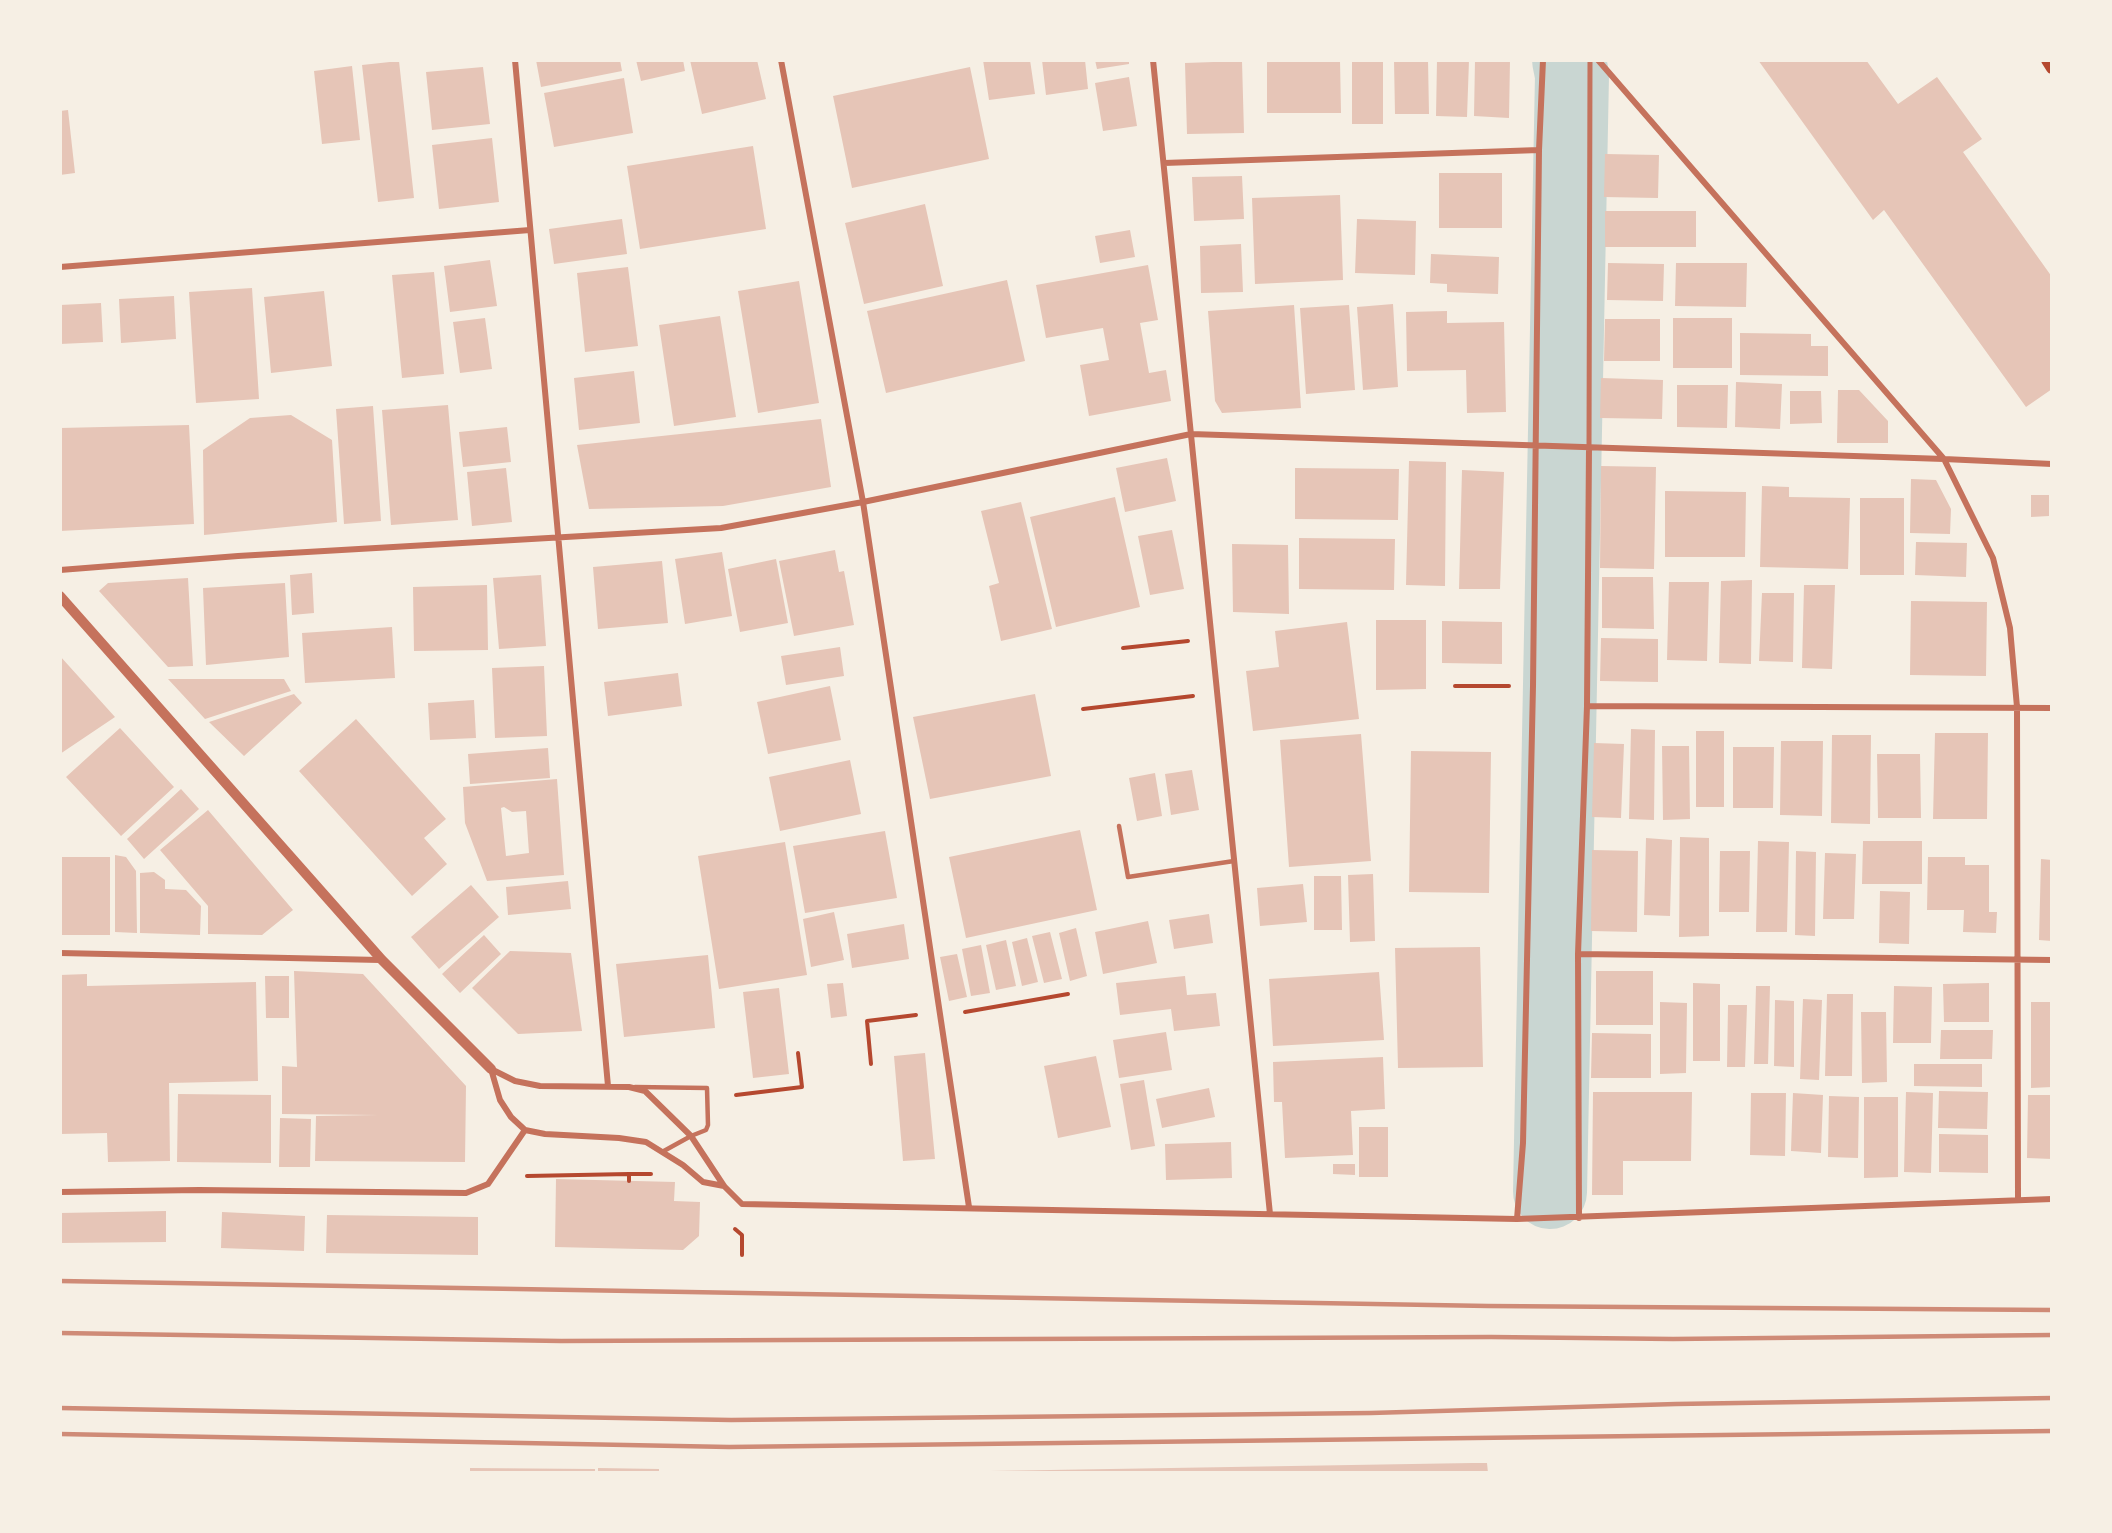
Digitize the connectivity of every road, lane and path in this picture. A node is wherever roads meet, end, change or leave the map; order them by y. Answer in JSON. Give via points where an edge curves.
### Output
{"nodes":[{"id":1,"x":515,"y":60,"type":"edge"},
{"id":2,"x":781,"y":60,"type":"edge"},
{"id":3,"x":1153,"y":60,"type":"edge"},
{"id":4,"x":1545,"y":60,"type":"edge"},
{"id":5,"x":1590,"y":60,"type":"edge"},
{"id":6,"x":1598,"y":60,"type":"edge"},
{"id":7,"x":2047,"y":60,"type":"edge"},
{"id":8,"x":2052,"y":68,"type":"edge"},
{"id":9,"x":1539,"y":150,"type":"junction"},
{"id":10,"x":1164,"y":164,"type":"junction"},
{"id":11,"x":530,"y":230,"type":"junction"},
{"id":12,"x":60,"y":267,"type":"edge"},
{"id":13,"x":1191,"y":434,"type":"junction"},
{"id":14,"x":1537,"y":446,"type":"junction"},
{"id":15,"x":1589,"y":448,"type":"junction"},
{"id":16,"x":1944,"y":459,"type":"junction"},
{"id":17,"x":2052,"y":464,"type":"edge"},
{"id":18,"x":863,"y":502,"type":"junction"},
{"id":19,"x":558,"y":536,"type":"junction"},
{"id":20,"x":60,"y":570,"type":"edge"},
{"id":21,"x":60,"y":596,"type":"edge"},
{"id":22,"x":1212,"y":638,"type":"junction"},
{"id":23,"x":1123,"y":648,"type":"dead end"},
{"id":24,"x":1455,"y":686,"type":"dead end"},
{"id":25,"x":1533,"y":686,"type":"junction"},
{"id":26,"x":1217,"y":692,"type":"junction"},
{"id":27,"x":1587,"y":706,"type":"junction"},
{"id":28,"x":2017,"y":707,"type":"junction"},
{"id":29,"x":2052,"y":708,"type":"edge"},
{"id":30,"x":1083,"y":709,"type":"dead end"},
{"id":31,"x":1119,"y":826,"type":"dead end"},
{"id":32,"x":1234,"y":861,"type":"junction"},
{"id":33,"x":60,"y":953,"type":"edge"},
{"id":34,"x":1578,"y":954,"type":"junction"},
{"id":35,"x":2016,"y":959,"type":"junction"},
{"id":36,"x":382,"y":960,"type":"junction"},
{"id":37,"x":2052,"y":960,"type":"edge"},
{"id":38,"x":1068,"y":994,"type":"dead end"},
{"id":39,"x":940,"y":1014,"type":"junction"},
{"id":40,"x":798,"y":1053,"type":"dead end"},
{"id":41,"x":871,"y":1064,"type":"dead end"},
{"id":42,"x":491,"y":1069,"type":"junction"},
{"id":43,"x":608,"y":1086,"type":"junction"},
{"id":44,"x":629,"y":1087,"type":"junction"},
{"id":45,"x":736,"y":1095,"type":"dead end"},
{"id":46,"x":525,"y":1130,"type":"junction"},
{"id":47,"x":691,"y":1136,"type":"junction"},
{"id":48,"x":662,"y":1152,"type":"junction"},
{"id":49,"x":629,"y":1173,"type":"dead end"},
{"id":50,"x":527,"y":1176,"type":"dead end"},
{"id":51,"x":724,"y":1186,"type":"junction"},
{"id":52,"x":60,"y":1192,"type":"edge"},
{"id":53,"x":2052,"y":1199,"type":"edge"},
{"id":54,"x":2018,"y":1200,"type":"junction"},
{"id":55,"x":969,"y":1207,"type":"junction"},
{"id":56,"x":1270,"y":1214,"type":"junction"},
{"id":57,"x":1579,"y":1218,"type":"junction"},
{"id":58,"x":1517,"y":1219,"type":"junction"}],
"edges":[{"from":1,"to":11,"type":"street"},
{"from":2,"to":18,"type":"street"},
{"from":3,"to":10,"type":"street"},
{"from":4,"to":9,"type":"street"},
{"from":5,"to":15,"type":"street"},
{"from":6,"to":16,"type":"street"},
{"from":7,"to":8,"type":"main road"},
{"from":9,"to":10,"type":"street"},
{"from":9,"to":14,"type":"street"},
{"from":10,"to":13,"type":"street"},
{"from":11,"to":12,"type":"street"},
{"from":11,"to":19,"type":"street"},
{"from":13,"to":14,"type":"street"},
{"from":13,"to":18,"type":"street"},
{"from":13,"to":22,"type":"street"},
{"from":14,"to":15,"type":"street"},
{"from":14,"to":25,"type":"street"},
{"from":15,"to":16,"type":"street"},
{"from":15,"to":27,"type":"street"},
{"from":16,"to":17,"type":"street"},
{"from":16,"to":28,"type":"street","via":[[1993,558],[2010,628]]},
{"from":18,"to":19,"type":"street","via":[[720,528]]},
{"from":18,"to":39,"type":"street"},
{"from":19,"to":20,"type":"street"},
{"from":19,"to":43,"type":"street"},
{"from":21,"to":36,"type":"street"},
{"from":22,"to":23,"type":"path"},
{"from":22,"to":26,"type":"street"},
{"from":24,"to":25,"type":"path"},
{"from":25,"to":58,"type":"street","via":[[1523,1143]]},
{"from":26,"to":30,"type":"path"},
{"from":26,"to":32,"type":"street"},
{"from":27,"to":28,"type":"street"},
{"from":27,"to":34,"type":"street"},
{"from":28,"to":29,"type":"street"},
{"from":28,"to":35,"type":"street"},
{"from":31,"to":32,"type":"lane","via":[[1128,877]]},
{"from":32,"to":56,"type":"street"},
{"from":33,"to":36,"type":"street"},
{"from":34,"to":35,"type":"street"},
{"from":34,"to":57,"type":"street"},
{"from":35,"to":37,"type":"street"},
{"from":35,"to":54,"type":"street"},
{"from":36,"to":42,"type":"street"},
{"from":38,"to":39,"type":"path"},
{"from":39,"to":41,"type":"path","via":[[867,1021]]},
{"from":39,"to":55,"type":"street"},
{"from":40,"to":45,"type":"path","via":[[802,1087]]},
{"from":42,"to":43,"type":"street","via":[[515,1081],[540,1086]]},
{"from":42,"to":46,"type":"street","via":[[500,1100]]},
{"from":43,"to":44,"type":"street"},
{"from":44,"to":47,"type":"street","via":[[645,1091]]},
{"from":44,"to":47,"type":"lane","via":[[707,1088],[708,1125],[706,1130]]},
{"from":46,"to":48,"type":"street","via":[[646,1142]]},
{"from":46,"to":52,"type":"street","via":[[488,1184],[466,1193]]},
{"from":47,"to":48,"type":"lane"},
{"from":47,"to":51,"type":"street"},
{"from":48,"to":51,"type":"street","via":[[703,1182]]},
{"from":49,"to":50,"type":"path"},
{"from":51,"to":55,"type":"street","via":[[741,1204]]},
{"from":53,"to":54,"type":"street"},
{"from":54,"to":57,"type":"street"},
{"from":55,"to":56,"type":"street"},
{"from":56,"to":58,"type":"street"},
{"from":57,"to":58,"type":"street"}]}
